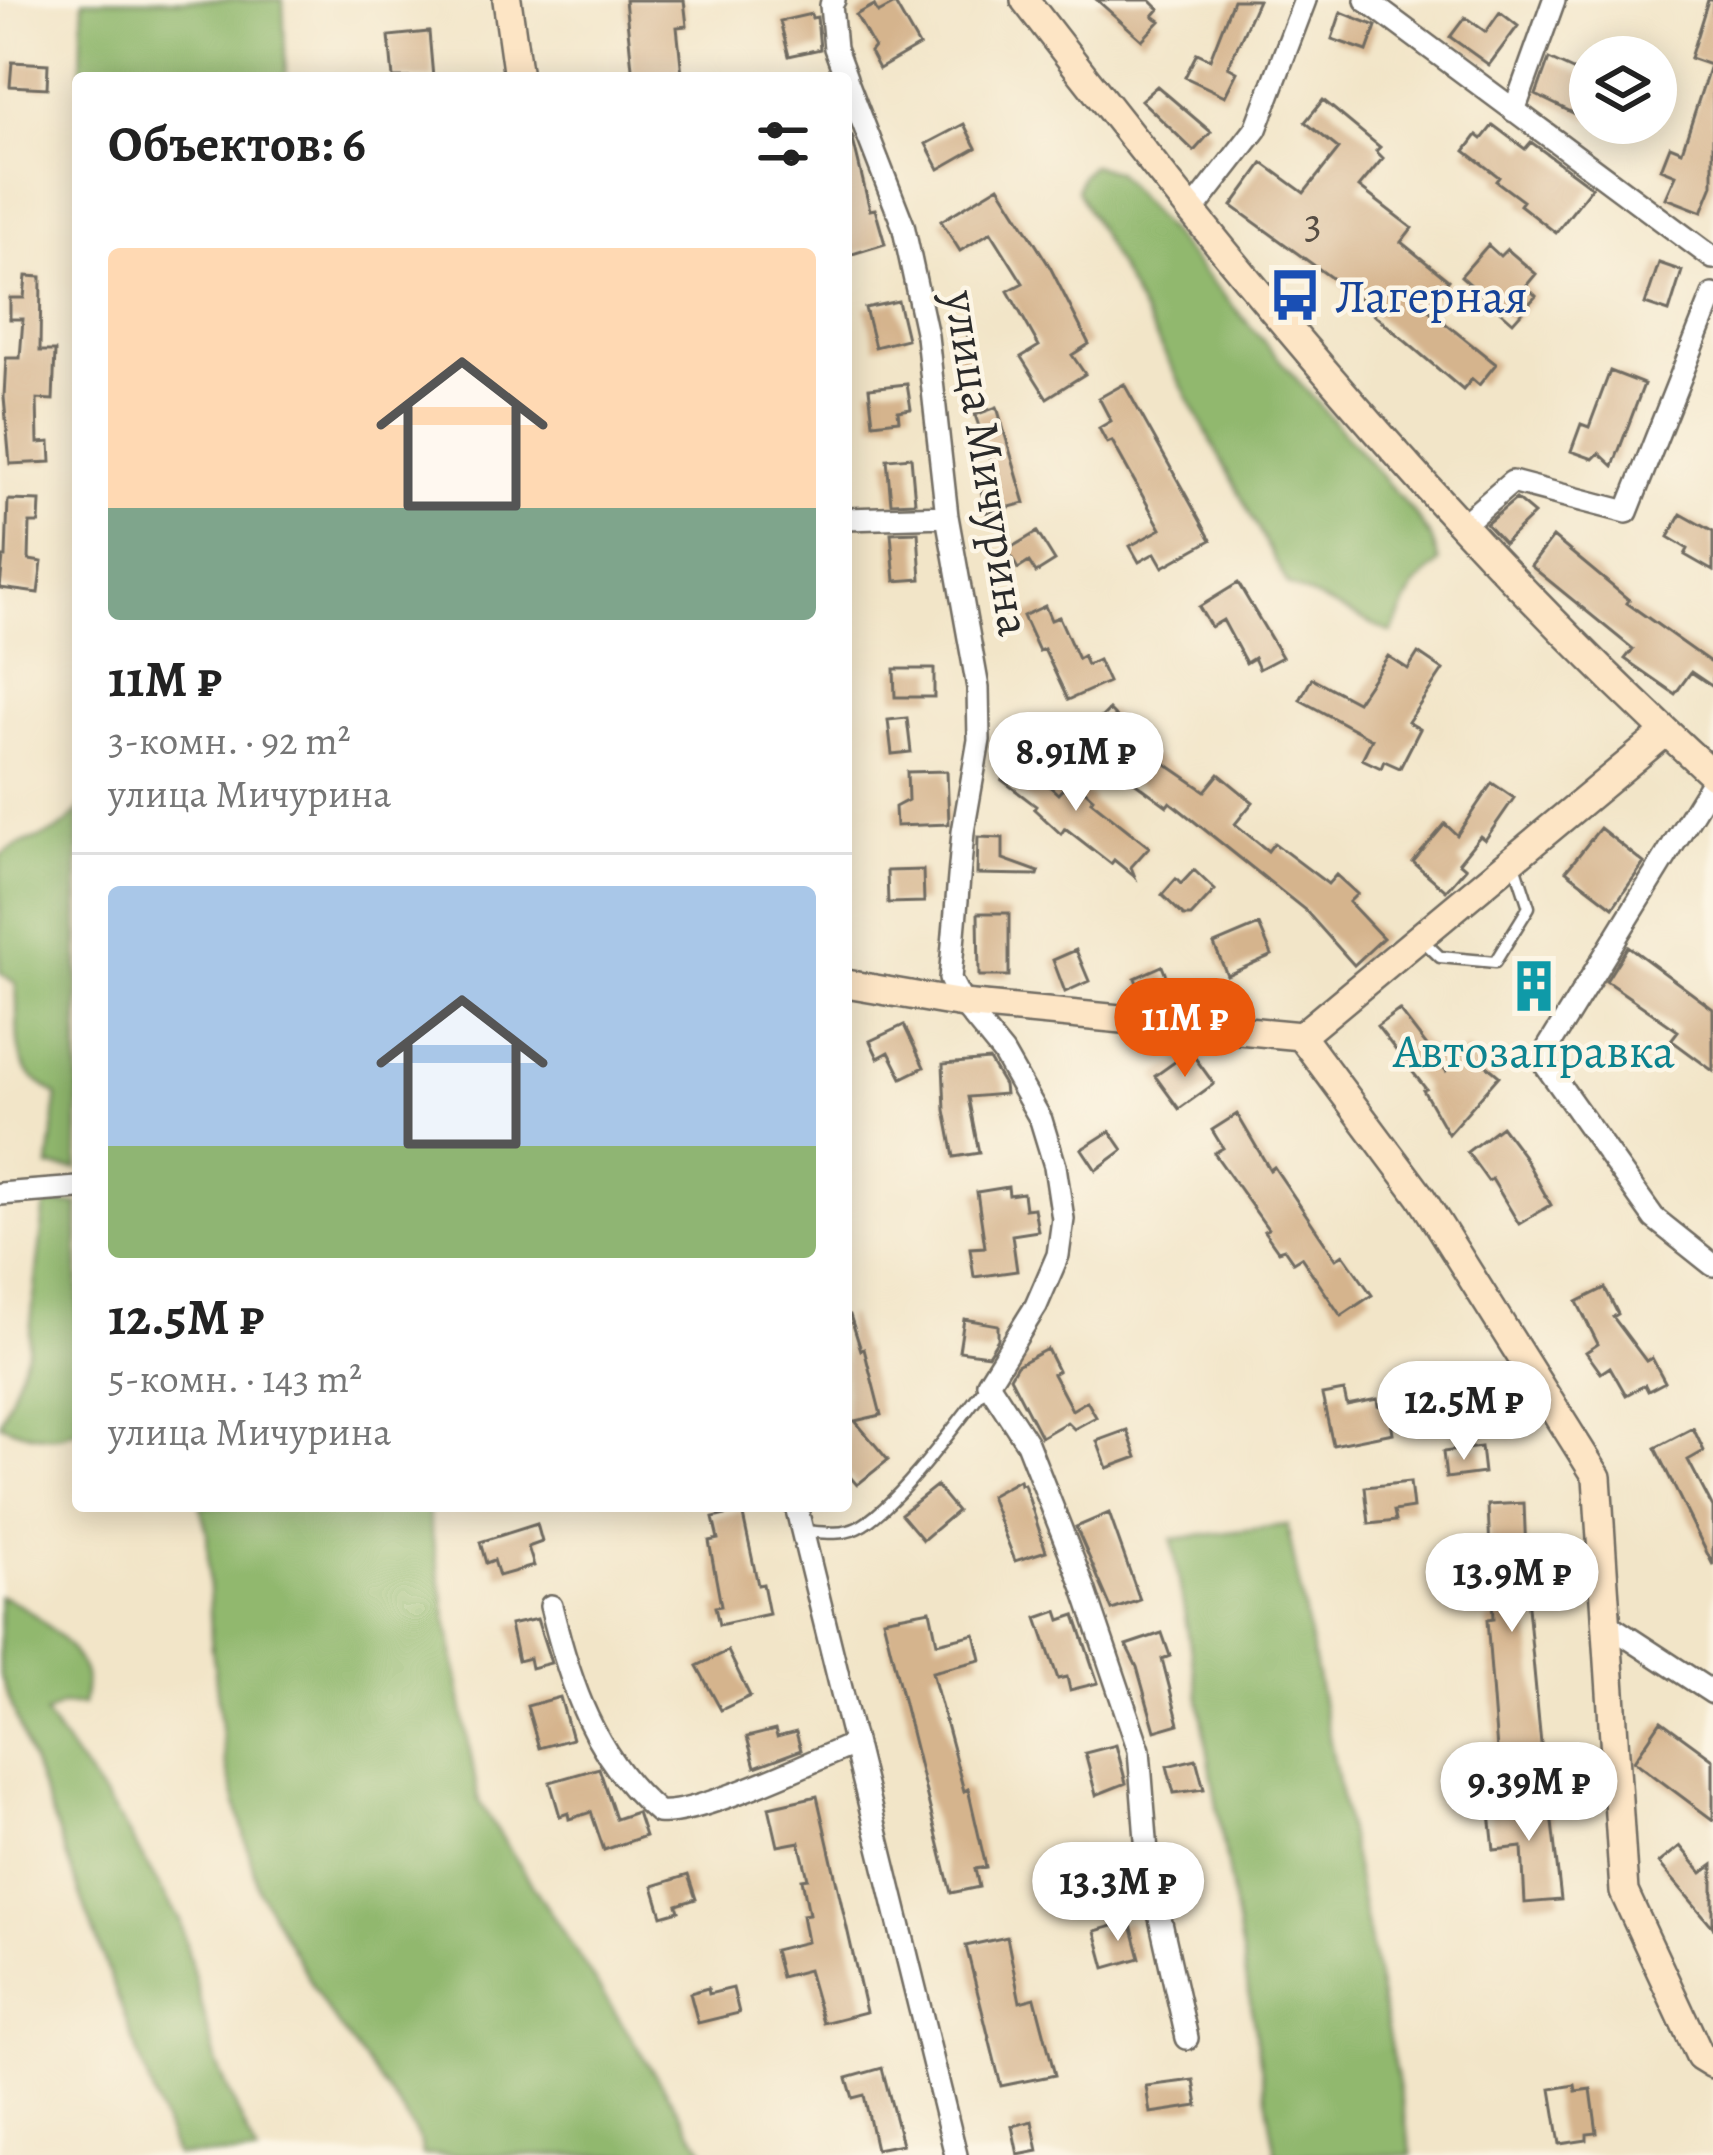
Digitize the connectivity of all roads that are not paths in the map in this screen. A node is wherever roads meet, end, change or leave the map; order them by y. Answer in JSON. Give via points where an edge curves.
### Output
{"nodes":[{"id":1,"x":507,"y":0,"type":"edge"},
{"id":2,"x":834,"y":0,"type":"edge"},
{"id":3,"x":1025,"y":0,"type":"edge"},
{"id":4,"x":1305,"y":0,"type":"edge"},
{"id":5,"x":1366,"y":0,"type":"edge"},
{"id":6,"x":1554,"y":0,"type":"edge"},
{"id":7,"x":517,"y":72,"type":"edge"},
{"id":8,"x":844,"y":72,"type":"edge"},
{"id":9,"x":852,"y":94,"type":"edge"},
{"id":10,"x":1514,"y":110,"type":"junction"},
{"id":11,"x":1190,"y":214,"type":"junction"},
{"id":12,"x":1713,"y":259,"type":"edge"},
{"id":13,"x":1713,"y":295,"type":"edge"},
{"id":14,"x":947,"y":516,"type":"junction"},
{"id":15,"x":852,"y":519,"type":"edge"},
{"id":16,"x":1460,"y":527,"type":"junction"},
{"id":17,"x":1666,"y":732,"type":"junction"},
{"id":18,"x":1713,"y":778,"type":"edge"},
{"id":19,"x":1513,"y":858,"type":"junction"},
{"id":20,"x":1419,"y":936,"type":"junction"},
{"id":21,"x":852,"y":985,"type":"edge"},
{"id":22,"x":963,"y":1004,"type":"junction"},
{"id":23,"x":1301,"y":1036,"type":"junction"},
{"id":24,"x":72,"y":1188,"type":"edge"},
{"id":25,"x":0,"y":1194,"type":"edge"},
{"id":26,"x":1713,"y":1265,"type":"edge"},
{"id":27,"x":988,"y":1383,"type":"junction"},
{"id":28,"x":797,"y":1512,"type":"edge"},
{"id":29,"x":802,"y":1531,"type":"junction"},
{"id":30,"x":551,"y":1606,"type":"dead end"},
{"id":31,"x":1606,"y":1623,"type":"junction"},
{"id":32,"x":1713,"y":1693,"type":"edge"},
{"id":33,"x":854,"y":1744,"type":"junction"},
{"id":34,"x":1187,"y":2038,"type":"dead end"},
{"id":35,"x":1713,"y":2064,"type":"edge"},
{"id":36,"x":956,"y":2155,"type":"edge"}],
"edges":[{"from":1,"to":7,"type":"street"},
{"from":2,"to":8,"type":"street","name":"улица Мичурина"},
{"from":3,"to":11,"type":"street"},
{"from":4,"to":11,"type":"street","via":[[1256,129]]},
{"from":5,"to":10,"type":"street"},
{"from":6,"to":10,"type":"street"},
{"from":9,"to":14,"type":"street","name":"улица Мичурина","via":[[903,225],[928,336]]},
{"from":10,"to":12,"type":"street"},
{"from":11,"to":16,"type":"street"},
{"from":13,"to":16,"type":"street","via":[[1627,512],[1512,482]]},
{"from":14,"to":15,"type":"street"},
{"from":14,"to":22,"type":"street","name":"улица Мичурина","via":[[978,688],[950,979]]},
{"from":16,"to":17,"type":"street"},
{"from":17,"to":18,"type":"street"},
{"from":17,"to":19,"type":"street"},
{"from":18,"to":26,"type":"street","via":[[1541,1060],[1654,1218]]},
{"from":19,"to":20,"type":"street"},
{"from":19,"to":20,"type":"lane","via":[[1529,907],[1495,962],[1440,957]]},
{"from":20,"to":23,"type":"street"},
{"from":21,"to":22,"type":"street"},
{"from":22,"to":23,"type":"street"},
{"from":22,"to":27,"type":"street","via":[[1004,1053],[1041,1120],[1063,1219],[1036,1306]]},
{"from":23,"to":31,"type":"street","via":[[1421,1197],[1598,1477]]},
{"from":24,"to":25,"type":"street"},
{"from":27,"to":29,"type":"lane","via":[[929,1459],[861,1527]]},
{"from":27,"to":34,"type":"street","via":[[1027,1443],[1139,1750],[1148,1865]]},
{"from":28,"to":29,"type":"street"},
{"from":29,"to":33,"type":"street"},
{"from":30,"to":33,"type":"street","via":[[592,1732],[658,1812],[707,1803]]},
{"from":31,"to":32,"type":"street"},
{"from":31,"to":35,"type":"street","via":[[1624,1892],[1700,2056]]},
{"from":33,"to":36,"type":"street"}]}
